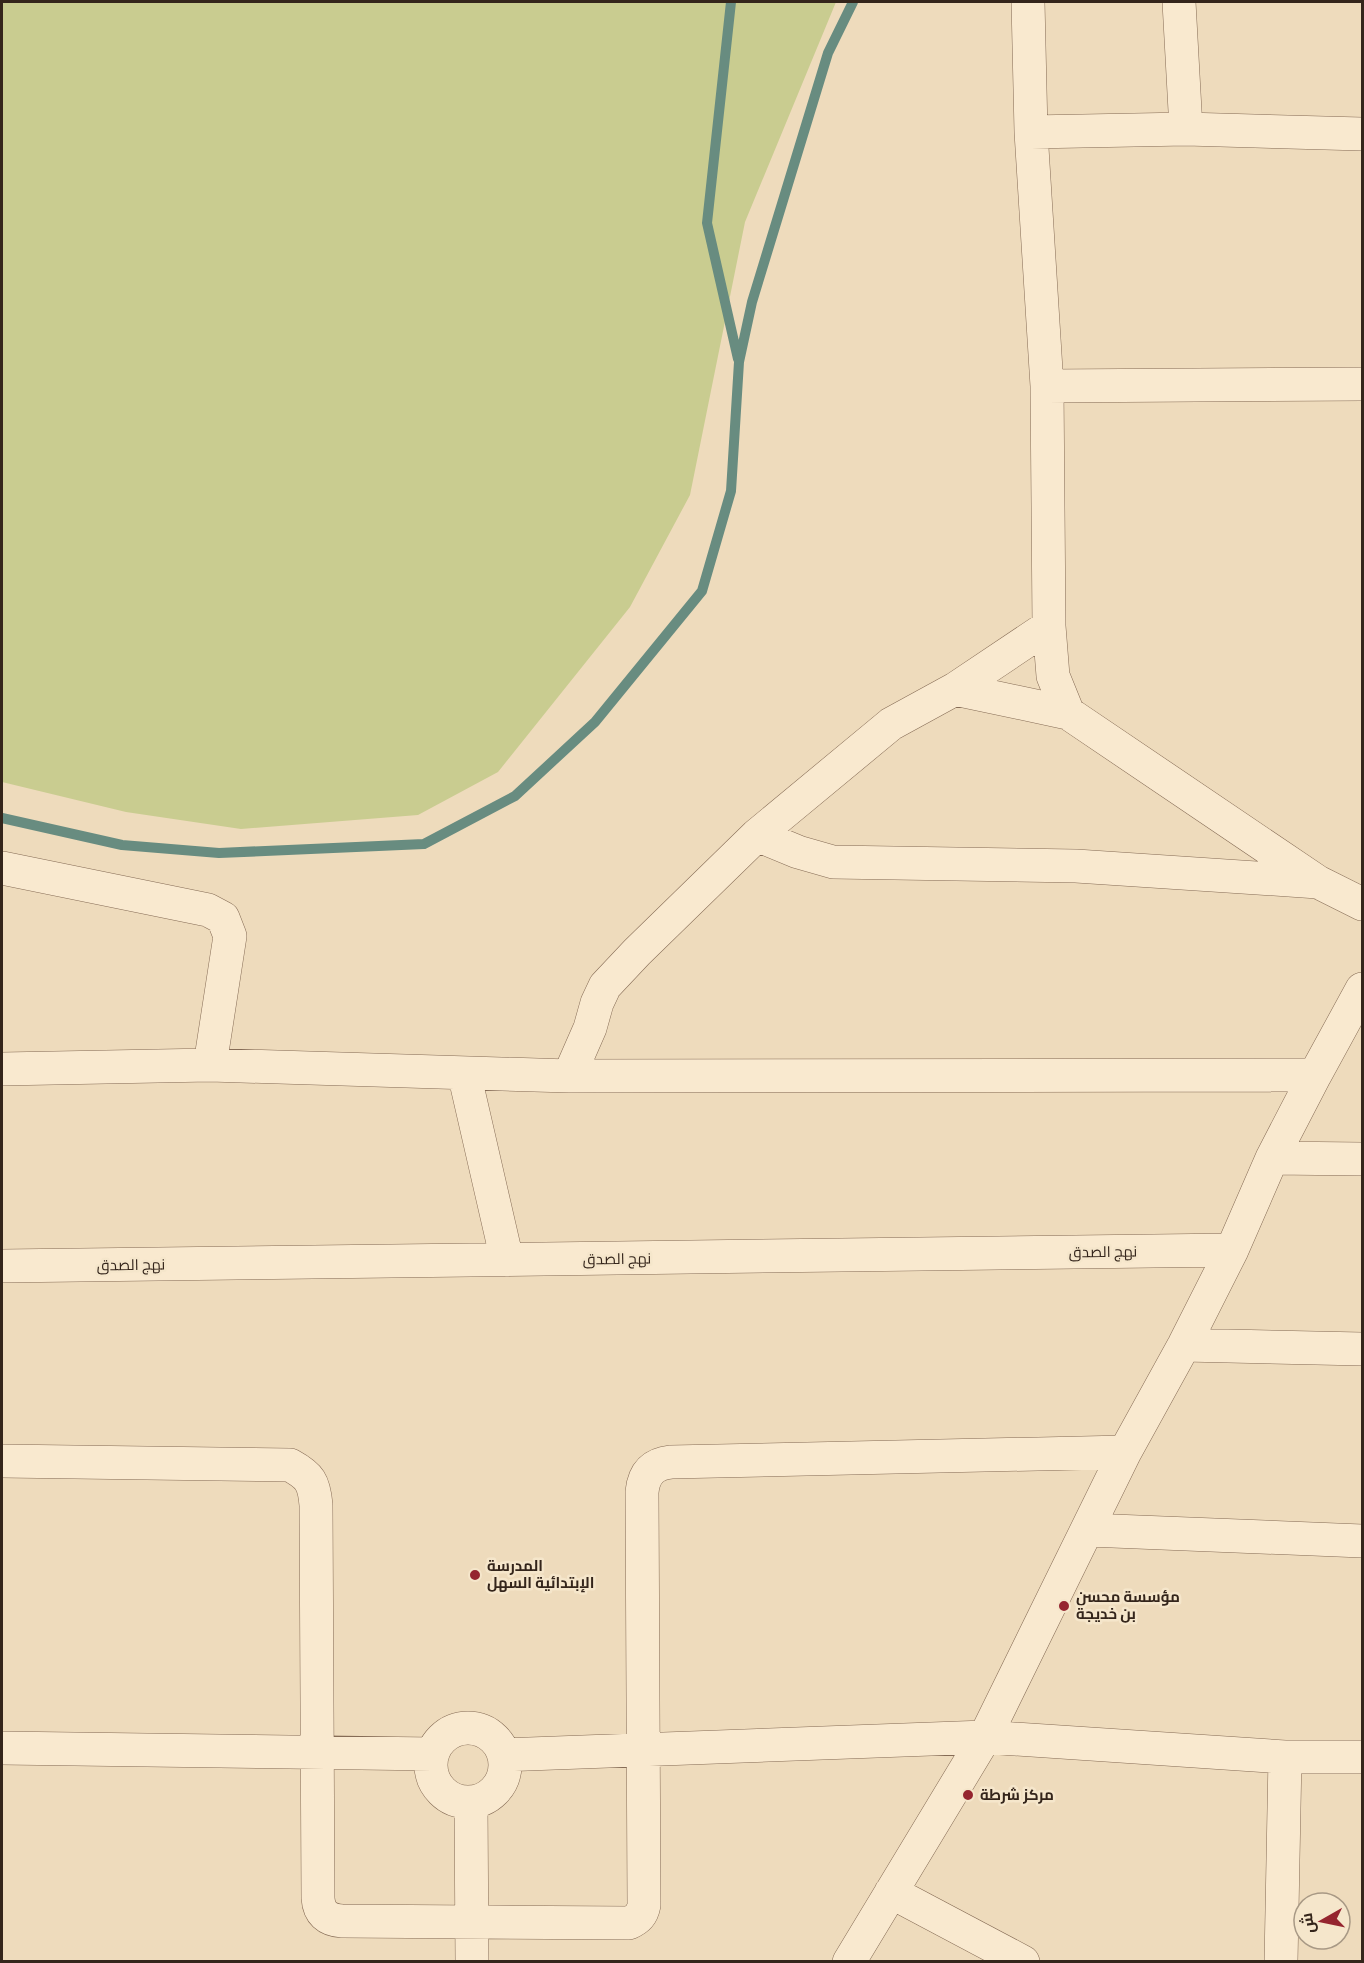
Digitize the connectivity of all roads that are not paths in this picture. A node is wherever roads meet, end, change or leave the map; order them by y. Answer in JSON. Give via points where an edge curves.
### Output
{"nodes":[{"id":1,"x":1028,"y":2,"type":"edge"},
{"id":2,"x":1179,"y":2,"type":"edge"},
{"id":3,"x":1185,"y":129,"type":"junction"},
{"id":4,"x":1031,"y":132,"type":"junction"},
{"id":5,"x":1362,"y":134,"type":"edge"},
{"id":6,"x":1362,"y":384,"type":"edge"},
{"id":7,"x":1047,"y":386,"type":"junction"},
{"id":8,"x":1049,"y":626,"type":"junction"},
{"id":9,"x":955,"y":689,"type":"junction"},
{"id":10,"x":1068,"y":713,"type":"junction"},
{"id":11,"x":757,"y":835,"type":"junction"},
{"id":12,"x":2,"y":868,"type":"edge"},
{"id":13,"x":1318,"y":882,"type":"junction"},
{"id":14,"x":1362,"y":904,"type":"edge"},
{"id":15,"x":1362,"y":989,"type":"edge"},
{"id":16,"x":210,"y":1065,"type":"junction"},
{"id":17,"x":2,"y":1069,"type":"edge"},
{"id":18,"x":464,"y":1073,"type":"junction"},
{"id":19,"x":1315,"y":1075,"type":"junction"},
{"id":20,"x":569,"y":1076,"type":"junction"},
{"id":21,"x":1272,"y":1158,"type":"junction"},
{"id":22,"x":1362,"y":1159,"type":"edge"},
{"id":23,"x":1232,"y":1250,"type":"junction"},
{"id":24,"x":507,"y":1260,"type":"junction"},
{"id":25,"x":2,"y":1266,"type":"edge"},
{"id":26,"x":1184,"y":1345,"type":"junction"},
{"id":27,"x":1362,"y":1349,"type":"edge"},
{"id":28,"x":1125,"y":1452,"type":"junction"},
{"id":29,"x":2,"y":1461,"type":"edge"},
{"id":30,"x":1088,"y":1530,"type":"junction"},
{"id":31,"x":1362,"y":1541,"type":"edge"},
{"id":32,"x":985,"y":1737,"type":"junction"},
{"id":33,"x":2,"y":1748,"type":"edge"},
{"id":34,"x":643,"y":1750,"type":"junction"},
{"id":35,"x":317,"y":1752,"type":"junction"},
{"id":36,"x":432,"y":1754,"type":"junction"},
{"id":37,"x":504,"y":1755,"type":"junction"},
{"id":38,"x":1285,"y":1757,"type":"junction"},
{"id":39,"x":1362,"y":1757,"type":"edge"},
{"id":40,"x":471,"y":1802,"type":"junction"},
{"id":41,"x":891,"y":1892,"type":"junction"},
{"id":42,"x":471,"y":1922,"type":"junction"},
{"id":43,"x":471,"y":1962,"type":"edge"},
{"id":44,"x":849,"y":1962,"type":"edge"},
{"id":45,"x":1023,"y":1962,"type":"edge"},
{"id":46,"x":1281,"y":1962,"type":"edge"}],
"edges":[{"from":1,"to":4,"type":"street"},
{"from":2,"to":3,"type":"street"},
{"from":3,"to":4,"type":"street"},
{"from":3,"to":5,"type":"street"},
{"from":4,"to":7,"type":"street"},
{"from":6,"to":7,"type":"street"},
{"from":7,"to":8,"type":"street"},
{"from":8,"to":9,"type":"street"},
{"from":8,"to":10,"type":"street","via":[[1053,675]]},
{"from":9,"to":10,"type":"street"},
{"from":9,"to":11,"type":"street","via":[[891,724]]},
{"from":10,"to":13,"type":"street"},
{"from":11,"to":13,"type":"street","via":[[833,862],[1076,866]]},
{"from":11,"to":20,"type":"street","via":[[605,986]]},
{"from":12,"to":16,"type":"street","via":[[208,910],[224,918],[230,936]]},
{"from":13,"to":14,"type":"street"},
{"from":15,"to":19,"type":"street"},
{"from":16,"to":17,"type":"street"},
{"from":16,"to":18,"type":"street"},
{"from":18,"to":20,"type":"street"},
{"from":18,"to":24,"type":"street"},
{"from":19,"to":20,"type":"street"},
{"from":19,"to":21,"type":"street"},
{"from":21,"to":22,"type":"street"},
{"from":21,"to":23,"type":"street"},
{"from":23,"to":24,"type":"street","name":"نهج الصدق"},
{"from":23,"to":26,"type":"street"},
{"from":24,"to":25,"type":"street","name":"نهج الصدق"},
{"from":26,"to":27,"type":"street"},
{"from":26,"to":28,"type":"street"},
{"from":28,"to":30,"type":"street"},
{"from":28,"to":34,"type":"street","via":[[660,1463],[643,1479],[642,1492]]},
{"from":29,"to":35,"type":"street","via":[[290,1465],[305,1473],[314,1487],[316,1505]]},
{"from":30,"to":31,"type":"street"},
{"from":30,"to":32,"type":"street"},
{"from":32,"to":34,"type":"street"},
{"from":32,"to":38,"type":"street"},
{"from":32,"to":41,"type":"street"},
{"from":33,"to":35,"type":"street"},
{"from":34,"to":37,"type":"street"},
{"from":34,"to":42,"type":"street","via":[[644,1905],[636,1919],[629,1923]]},
{"from":35,"to":36,"type":"street"},
{"from":35,"to":42,"type":"street","via":[[318,1907],[324,1916],[332,1921]]},
{"from":36,"to":37,"type":"street","via":[[446,1735],[468,1728],[490,1736]]},
{"from":36,"to":40,"type":"street","via":[[433,1778],[439,1788],[459,1801]]},
{"from":37,"to":40,"type":"street","via":[[503,1774],[494,1791]]},
{"from":38,"to":39,"type":"street"},
{"from":38,"to":46,"type":"street"},
{"from":40,"to":42,"type":"street"},
{"from":41,"to":44,"type":"street"},
{"from":41,"to":45,"type":"street"},
{"from":42,"to":43,"type":"street"}]}
